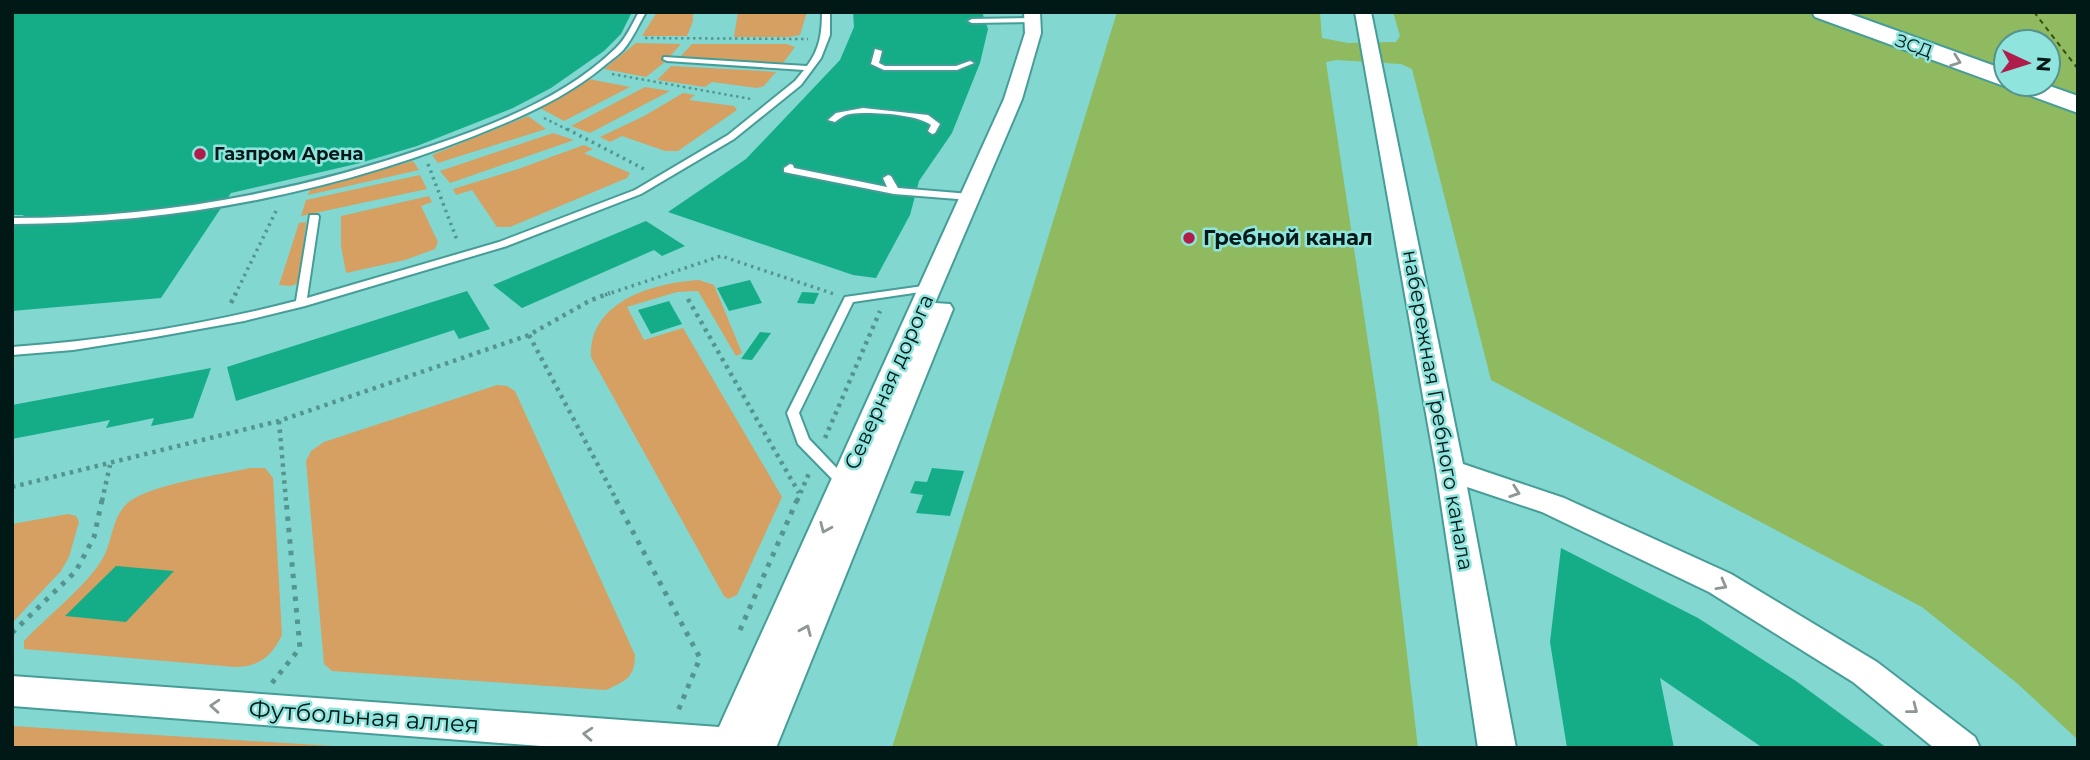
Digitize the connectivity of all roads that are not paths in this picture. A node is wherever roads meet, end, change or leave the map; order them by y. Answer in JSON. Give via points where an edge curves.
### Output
{"nodes":[{"id":1,"x":643,"y":12,"type":"edge"},
{"id":2,"x":826,"y":12,"type":"edge"},
{"id":3,"x":1363,"y":12,"type":"edge"},
{"id":4,"x":1823,"y":12,"type":"edge"},
{"id":5,"x":1877,"y":12,"type":"edge"},
{"id":6,"x":1037,"y":15,"type":"edge"},
{"id":7,"x":971,"y":21,"type":"edge"},
{"id":8,"x":878,"y":51,"type":"dead end"},
{"id":9,"x":1992,"y":52,"type":"edge"},
{"id":10,"x":667,"y":59,"type":"dead end"},
{"id":11,"x":970,"y":63,"type":"dead end"},
{"id":12,"x":875,"y":64,"type":"joint"},
{"id":13,"x":809,"y":68,"type":"junction"},
{"id":14,"x":1992,"y":74,"type":"edge"},
{"id":15,"x":2059,"y":98,"type":"edge"},
{"id":16,"x":2078,"y":105,"type":"edge"},
{"id":17,"x":834,"y":118,"type":"dead end"},
{"id":18,"x":934,"y":129,"type":"dead end"},
{"id":19,"x":790,"y":167,"type":"dead end"},
{"id":20,"x":888,"y":178,"type":"dead end"},
{"id":21,"x":894,"y":191,"type":"junction"},
{"id":22,"x":970,"y":197,"type":"junction"},
{"id":23,"x":314,"y":217,"type":"dead end"},
{"id":24,"x":12,"y":220,"type":"edge"},
{"id":25,"x":930,"y":288,"type":"junction"},
{"id":26,"x":301,"y":304,"type":"junction"},
{"id":27,"x":12,"y":351,"type":"edge"},
{"id":28,"x":1450,"y":470,"type":"junction"},
{"id":29,"x":844,"y":483,"type":"junction"},
{"id":30,"x":12,"y":691,"type":"edge"},
{"id":31,"x":743,"y":747,"type":"edge"},
{"id":32,"x":1497,"y":748,"type":"edge"},
{"id":33,"x":1962,"y":748,"type":"edge"}],
"edges":[{"from":1,"to":24,"type":"lane","via":[[630,38],[594,71],[558,95],[424,153],[239,202],[141,214]]},
{"from":2,"to":13,"type":"lane","via":[[826,35]]},
{"from":3,"to":28,"type":"street","name":"набережная Гребного канала"},
{"from":4,"to":14,"type":"highway","name":"ЗСД","one_way":true},
{"from":5,"to":9,"type":"highway","name":"ЗСД"},
{"from":6,"to":7,"type":"lane"},
{"from":6,"to":22,"type":"street","name":"Северная дорога","via":[[1013,99]]},
{"from":31,"to":6,"type":"street","name":"Северная дорога","one_way":true,"via":[[1028,99],[1046,33]]},
{"from":8,"to":12,"type":"lane"},
{"from":10,"to":13,"type":"lane"},
{"from":11,"to":12,"type":"lane","via":[[957,68],[884,68]]},
{"from":13,"to":26,"type":"lane","via":[[798,83],[732,137],[638,192],[478,252]]},
{"from":15,"to":16,"type":"highway"},
{"from":17,"to":18,"type":"lane","via":[[855,110],[928,118],[936,124]]},
{"from":19,"to":21,"type":"lane","via":[[788,170]]},
{"from":20,"to":21,"type":"lane"},
{"from":21,"to":22,"type":"lane"},
{"from":22,"to":25,"type":"street","name":"Северная дорога"},
{"from":23,"to":26,"type":"lane"},
{"from":25,"to":29,"type":"street","name":"Северная дорога"},
{"from":25,"to":29,"type":"lane","via":[[849,299],[793,413],[803,441]]},
{"from":26,"to":27,"type":"lane","via":[[155,334]]},
{"from":28,"to":32,"type":"street","name":"набережная Гребного канала"},
{"from":28,"to":33,"type":"street","one_way":true,"via":[[1553,505],[1720,583],[1865,672]]},
{"from":29,"to":31,"type":"street","name":"Северная дорога","one_way":true},
{"from":31,"to":30,"type":"street","name":"Футбольная аллея","one_way":true}]}
